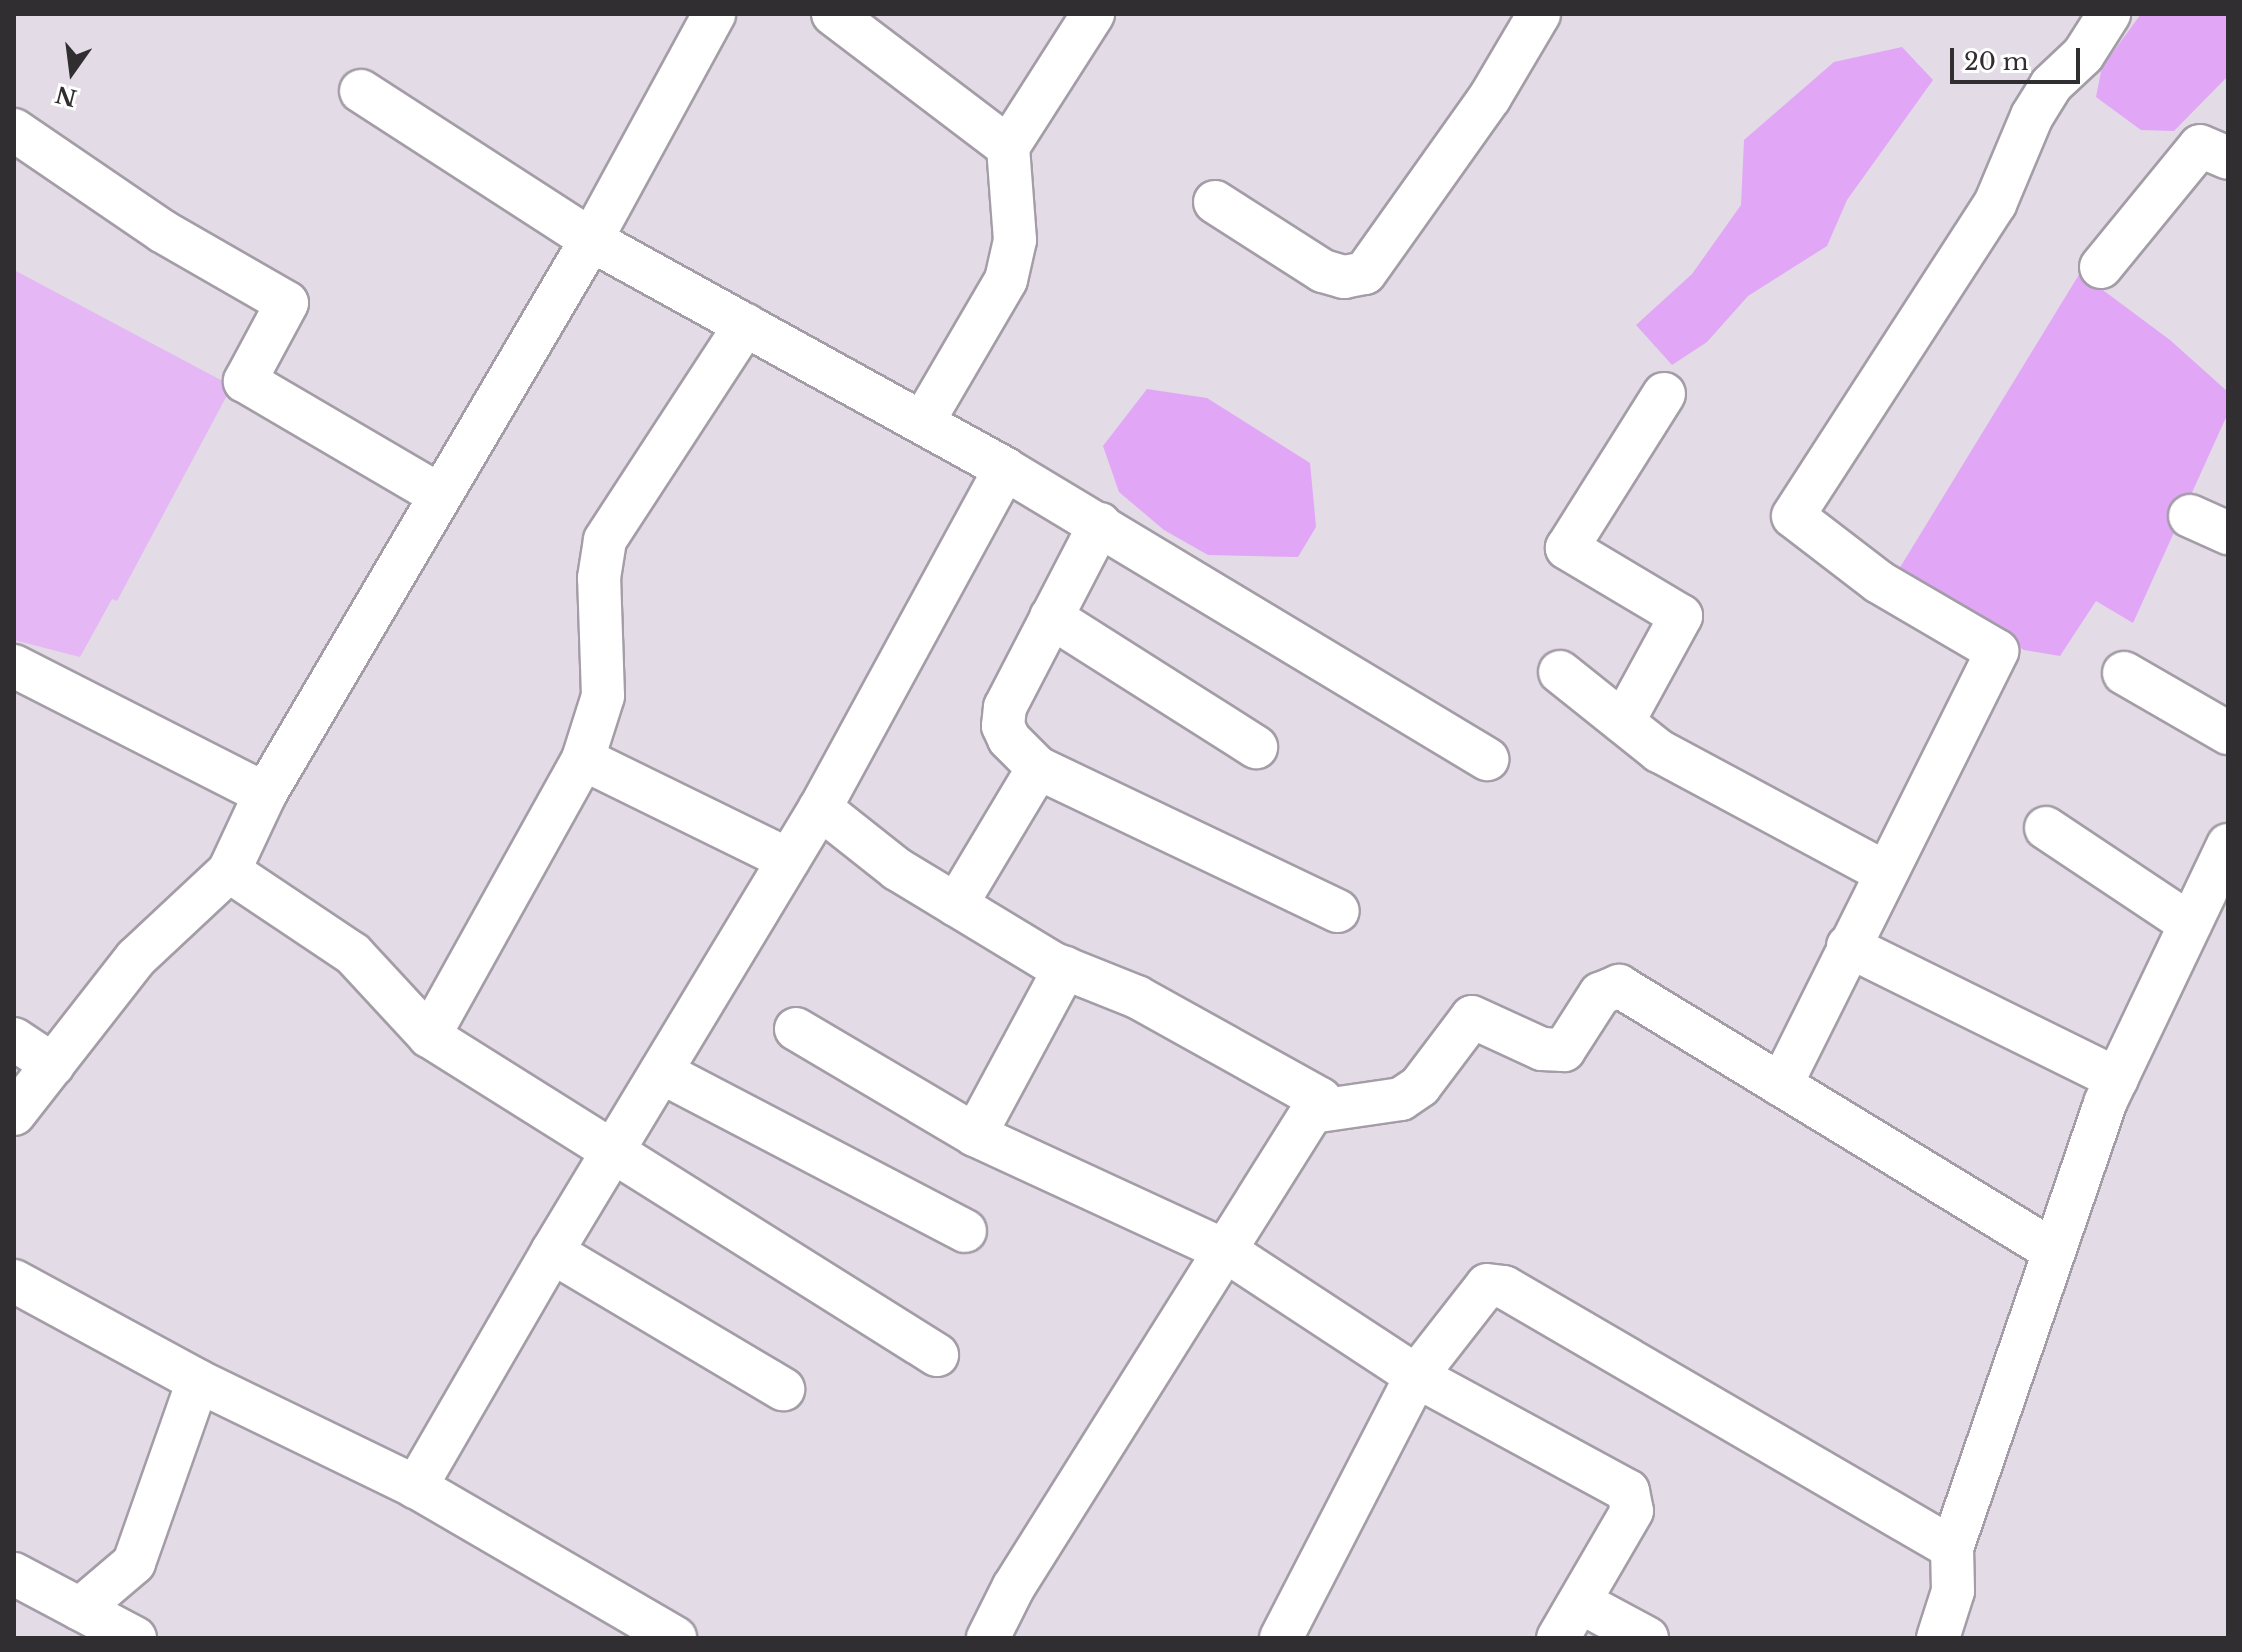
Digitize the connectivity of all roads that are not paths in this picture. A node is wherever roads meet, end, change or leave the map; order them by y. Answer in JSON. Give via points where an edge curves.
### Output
{"nodes":[{"id":1,"x":714,"y":14,"type":"edge"},
{"id":2,"x":833,"y":14,"type":"edge"},
{"id":3,"x":1093,"y":14,"type":"edge"},
{"id":4,"x":1539,"y":14,"type":"edge"},
{"id":5,"x":2109,"y":14,"type":"edge"},
{"id":6,"x":361,"y":91,"type":"dead end"},
{"id":7,"x":14,"y":130,"type":"edge"},
{"id":8,"x":1008,"y":147,"type":"junction"},
{"id":9,"x":2228,"y":158,"type":"edge"},
{"id":10,"x":1215,"y":202,"type":"dead end"},
{"id":11,"x":591,"y":240,"type":"junction"},
{"id":12,"x":2101,"y":267,"type":"dead end"},
{"id":13,"x":745,"y":325,"type":"junction"},
{"id":14,"x":1664,"y":394,"type":"dead end"},
{"id":15,"x":923,"y":422,"type":"junction"},
{"id":16,"x":1005,"y":469,"type":"junction"},
{"id":17,"x":439,"y":495,"type":"junction"},
{"id":18,"x":2190,"y":516,"type":"dead end"},
{"id":19,"x":1100,"y":524,"type":"junction"},
{"id":20,"x":2228,"y":533,"type":"edge"},
{"id":21,"x":1051,"y":617,"type":"junction"},
{"id":22,"x":14,"y":666,"type":"edge"},
{"id":23,"x":1560,"y":672,"type":"dead end"},
{"id":24,"x":2124,"y":673,"type":"dead end"},
{"id":25,"x":1623,"y":722,"type":"junction"},
{"id":26,"x":2228,"y":733,"type":"edge"},
{"id":27,"x":1256,"y":747,"type":"dead end"},
{"id":28,"x":583,"y":759,"type":"junction"},
{"id":29,"x":1487,"y":759,"type":"dead end"},
{"id":30,"x":1038,"y":768,"type":"junction"},
{"id":31,"x":265,"y":794,"type":"junction"},
{"id":32,"x":820,"y":808,"type":"junction"},
{"id":33,"x":2046,"y":828,"type":"dead end"},
{"id":34,"x":2228,"y":845,"type":"edge"},
{"id":35,"x":789,"y":860,"type":"junction"},
{"id":36,"x":229,"y":871,"type":"junction"},
{"id":37,"x":1885,"y":872,"type":"junction"},
{"id":38,"x":956,"y":905,"type":"junction"},
{"id":39,"x":1338,"y":911,"type":"dead end"},
{"id":40,"x":2190,"y":924,"type":"junction"},
{"id":41,"x":1848,"y":946,"type":"junction"},
{"id":42,"x":1065,"y":968,"type":"junction"},
{"id":43,"x":796,"y":1029,"type":"dead end"},
{"id":44,"x":429,"y":1036,"type":"junction"},
{"id":45,"x":14,"y":1039,"type":"edge"},
{"id":46,"x":53,"y":1065,"type":"junction"},
{"id":47,"x":661,"y":1072,"type":"junction"},
{"id":48,"x":2117,"y":1079,"type":"junction"},
{"id":49,"x":1781,"y":1085,"type":"junction"},
{"id":50,"x":1312,"y":1112,"type":"junction"},
{"id":51,"x":14,"y":1114,"type":"edge"},
{"id":52,"x":975,"y":1135,"type":"junction"},
{"id":53,"x":613,"y":1152,"type":"junction"},
{"id":54,"x":965,"y":1231,"type":"dead end"},
{"id":55,"x":2052,"y":1250,"type":"junction"},
{"id":56,"x":1226,"y":1251,"type":"junction"},
{"id":57,"x":552,"y":1252,"type":"junction"},
{"id":58,"x":20,"y":1298,"type":"edge"},
{"id":59,"x":937,"y":1355,"type":"dead end"},
{"id":60,"x":1416,"y":1376,"type":"junction"},
{"id":61,"x":198,"y":1381,"type":"junction"},
{"id":62,"x":783,"y":1389,"type":"dead end"},
{"id":63,"x":416,"y":1487,"type":"junction"},
{"id":64,"x":1952,"y":1548,"type":"junction"},
{"id":65,"x":20,"y":1589,"type":"edge"},
{"id":66,"x":1580,"y":1602,"type":"junction"},
{"id":67,"x":80,"y":1609,"type":"junction"},
{"id":68,"x":135,"y":1638,"type":"edge"},
{"id":69,"x":675,"y":1638,"type":"edge"},
{"id":70,"x":988,"y":1638,"type":"edge"},
{"id":71,"x":1281,"y":1638,"type":"edge"},
{"id":72,"x":1558,"y":1638,"type":"edge"},
{"id":73,"x":1647,"y":1638,"type":"edge"},
{"id":74,"x":1938,"y":1638,"type":"edge"}],
"edges":[{"from":1,"to":11,"type":"street"},
{"from":2,"to":8,"type":"street"},
{"from":3,"to":8,"type":"street"},
{"from":4,"to":10,"type":"street","via":[[1490,97],[1365,273],[1344,277],[1323,271]]},
{"from":5,"to":37,"type":"street","via":[[2083,55],[2051,85],[1995,204],[1793,516],[1879,582],[1997,651]]},
{"from":6,"to":11,"type":"street"},
{"from":7,"to":17,"type":"street","via":[[162,231],[287,303],[245,381]]},
{"from":8,"to":15,"type":"street","via":[[1015,240],[1006,280]]},
{"from":9,"to":12,"type":"street","via":[[2200,146]]},
{"from":11,"to":13,"type":"street"},
{"from":11,"to":17,"type":"street"},
{"from":13,"to":15,"type":"street"},
{"from":13,"to":28,"type":"street","via":[[605,540],[599,578],[603,696]]},
{"from":14,"to":25,"type":"street","via":[[1567,548],[1681,616]]},
{"from":15,"to":16,"type":"street"},
{"from":16,"to":19,"type":"street"},
{"from":16,"to":32,"type":"street"},
{"from":17,"to":31,"type":"street"},
{"from":18,"to":20,"type":"street"},
{"from":19,"to":21,"type":"street"},
{"from":19,"to":29,"type":"street"},
{"from":21,"to":27,"type":"street"},
{"from":21,"to":30,"type":"street","via":[[1002,717],[1009,739]]},
{"from":22,"to":31,"type":"street"},
{"from":23,"to":25,"type":"street"},
{"from":24,"to":26,"type":"street"},
{"from":25,"to":37,"type":"street","via":[[1659,751]]},
{"from":28,"to":35,"type":"street"},
{"from":28,"to":44,"type":"street"},
{"from":30,"to":38,"type":"street"},
{"from":30,"to":39,"type":"street"},
{"from":31,"to":36,"type":"street"},
{"from":32,"to":35,"type":"street"},
{"from":32,"to":38,"type":"street","via":[[897,869]]},
{"from":33,"to":40,"type":"street"},
{"from":34,"to":40,"type":"street"},
{"from":35,"to":47,"type":"street"},
{"from":36,"to":44,"type":"street","via":[[353,954]]},
{"from":36,"to":46,"type":"street","via":[[136,958]]},
{"from":37,"to":41,"type":"street"},
{"from":38,"to":42,"type":"street"},
{"from":40,"to":48,"type":"street"},
{"from":41,"to":48,"type":"street"},
{"from":41,"to":49,"type":"street"},
{"from":42,"to":50,"type":"street","via":[[1137,997],[1320,1099]]},
{"from":42,"to":52,"type":"street"},
{"from":43,"to":52,"type":"street"},
{"from":44,"to":53,"type":"street"},
{"from":45,"to":46,"type":"street"},
{"from":46,"to":51,"type":"street"},
{"from":47,"to":53,"type":"street"},
{"from":47,"to":54,"type":"street"},
{"from":48,"to":55,"type":"street"},
{"from":49,"to":50,"type":"street","via":[[1619,986],[1600,994],[1564,1050],[1542,1049],[1472,1017],[1410,1094]]},
{"from":49,"to":55,"type":"street"},
{"from":50,"to":56,"type":"street"},
{"from":52,"to":56,"type":"street"},
{"from":53,"to":57,"type":"street"},
{"from":53,"to":59,"type":"street"},
{"from":55,"to":64,"type":"street"},
{"from":56,"to":60,"type":"street"},
{"from":56,"to":70,"type":"street","via":[[1013,1588]]},
{"from":57,"to":62,"type":"street"},
{"from":57,"to":63,"type":"street"},
{"from":58,"to":61,"type":"street"},
{"from":60,"to":64,"type":"street","via":[[1487,1285],[1504,1287]]},
{"from":60,"to":66,"type":"street","via":[[1631,1495],[1632,1511]]},
{"from":60,"to":71,"type":"street"},
{"from":61,"to":63,"type":"street"},
{"from":61,"to":67,"type":"street","via":[[134,1563]]},
{"from":63,"to":69,"type":"street"},
{"from":64,"to":74,"type":"street","via":[[1953,1591]]},
{"from":65,"to":67,"type":"street"},
{"from":66,"to":72,"type":"street"},
{"from":66,"to":73,"type":"street"},
{"from":67,"to":68,"type":"street"}]}
